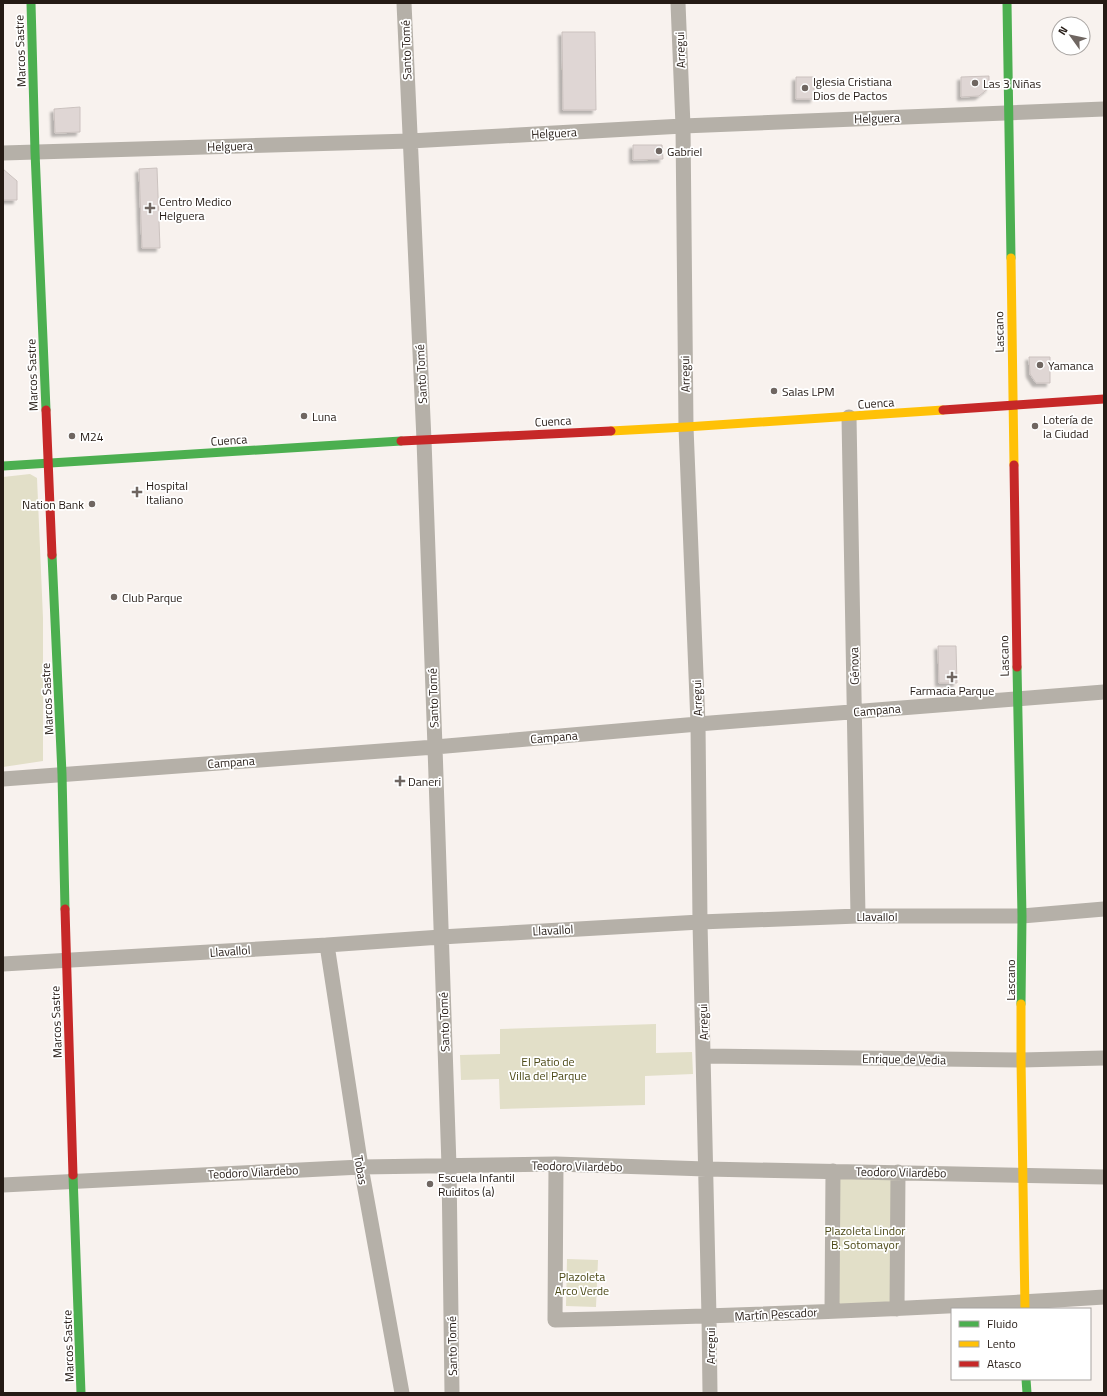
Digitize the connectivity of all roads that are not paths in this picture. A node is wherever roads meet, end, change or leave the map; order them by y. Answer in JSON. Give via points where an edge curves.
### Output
{"nodes":[{"id":1,"x":31,"y":3,"type":"edge"},
{"id":2,"x":404,"y":3,"type":"edge"},
{"id":3,"x":678,"y":3,"type":"edge"},
{"id":4,"x":1007,"y":3,"type":"edge"},
{"id":5,"x":1104,"y":109,"type":"edge"},
{"id":6,"x":1008,"y":112,"type":"junction"},
{"id":7,"x":683,"y":126,"type":"junction"},
{"id":8,"x":410,"y":141,"type":"junction"},
{"id":9,"x":35,"y":152,"type":"junction"},
{"id":10,"x":3,"y":153,"type":"edge"},
{"id":11,"x":1104,"y":399,"type":"edge"},
{"id":12,"x":1012,"y":406,"type":"junction"},
{"id":13,"x":849,"y":416,"type":"junction"},
{"id":14,"x":686,"y":427,"type":"junction"},
{"id":15,"x":424,"y":440,"type":"junction"},
{"id":16,"x":47,"y":463,"type":"junction"},
{"id":17,"x":3,"y":466,"type":"edge"},
{"id":18,"x":1104,"y":692,"type":"edge"},
{"id":19,"x":1017,"y":699,"type":"junction"},
{"id":20,"x":855,"y":712,"type":"junction"},
{"id":21,"x":698,"y":724,"type":"junction"},
{"id":22,"x":435,"y":747,"type":"junction"},
{"id":23,"x":62,"y":774,"type":"junction"},
{"id":24,"x":3,"y":779,"type":"edge"},
{"id":25,"x":1104,"y":909,"type":"edge"},
{"id":26,"x":858,"y":916,"type":"junction"},
{"id":27,"x":1022,"y":916,"type":"junction"},
{"id":28,"x":700,"y":922,"type":"junction"},
{"id":29,"x":441,"y":937,"type":"junction"},
{"id":30,"x":327,"y":945,"type":"junction"},
{"id":31,"x":66,"y":961,"type":"junction"},
{"id":32,"x":3,"y":964,"type":"edge"},
{"id":33,"x":704,"y":1056,"type":"junction"},
{"id":34,"x":1104,"y":1058,"type":"edge"},
{"id":35,"x":1021,"y":1060,"type":"junction"},
{"id":36,"x":556,"y":1164,"type":"junction"},
{"id":37,"x":449,"y":1166,"type":"junction"},
{"id":38,"x":361,"y":1167,"type":"junction"},
{"id":39,"x":706,"y":1169,"type":"junction"},
{"id":40,"x":833,"y":1171,"type":"junction"},
{"id":41,"x":898,"y":1172,"type":"junction"},
{"id":42,"x":1024,"y":1174,"type":"junction"},
{"id":43,"x":1104,"y":1177,"type":"edge"},
{"id":44,"x":74,"y":1181,"type":"junction"},
{"id":45,"x":3,"y":1185,"type":"edge"},
{"id":46,"x":1104,"y":1297,"type":"edge"},
{"id":47,"x":1025,"y":1306,"type":"edge"},
{"id":48,"x":897,"y":1309,"type":"junction"},
{"id":49,"x":832,"y":1311,"type":"junction"},
{"id":50,"x":709,"y":1317,"type":"junction"},
{"id":51,"x":1026,"y":1380,"type":"edge"},
{"id":52,"x":81,"y":1393,"type":"edge"},
{"id":53,"x":402,"y":1393,"type":"edge"},
{"id":54,"x":452,"y":1393,"type":"edge"},
{"id":55,"x":710,"y":1393,"type":"edge"},
{"id":56,"x":1027,"y":1393,"type":"edge"}],
"edges":[{"from":1,"to":9,"type":"street","name":"Marcos Sastre"},
{"from":2,"to":8,"type":"street","name":"Santo Tomé"},
{"from":3,"to":7,"type":"street","name":"Arregui"},
{"from":4,"to":6,"type":"street","name":"Lascano"},
{"from":5,"to":6,"type":"street","name":"Helguera"},
{"from":6,"to":7,"type":"street","name":"Helguera"},
{"from":6,"to":12,"type":"street","name":"Lascano"},
{"from":7,"to":8,"type":"street","name":"Helguera"},
{"from":7,"to":14,"type":"street","name":"Arregui"},
{"from":8,"to":9,"type":"street","name":"Helguera"},
{"from":8,"to":15,"type":"street","name":"Santo Tomé"},
{"from":9,"to":10,"type":"street","name":"Helguera"},
{"from":9,"to":16,"type":"street","name":"Marcos Sastre"},
{"from":11,"to":12,"type":"street","name":"Cuenca"},
{"from":12,"to":13,"type":"street","name":"Cuenca"},
{"from":12,"to":19,"type":"street","name":"Lascano"},
{"from":13,"to":14,"type":"street","name":"Cuenca"},
{"from":13,"to":20,"type":"street","name":"Génova"},
{"from":14,"to":15,"type":"street","name":"Cuenca"},
{"from":14,"to":21,"type":"street","name":"Arregui"},
{"from":15,"to":16,"type":"street","name":"Cuenca"},
{"from":15,"to":22,"type":"street","name":"Santo Tomé"},
{"from":16,"to":17,"type":"street","name":"Cuenca"},
{"from":16,"to":23,"type":"street","name":"Marcos Sastre"},
{"from":18,"to":19,"type":"street","name":"Campana"},
{"from":19,"to":20,"type":"street","name":"Campana"},
{"from":19,"to":27,"type":"street","name":"Lascano"},
{"from":20,"to":21,"type":"street","name":"Campana"},
{"from":20,"to":26,"type":"street","name":"Génova"},
{"from":21,"to":22,"type":"street","name":"Campana"},
{"from":21,"to":28,"type":"street","name":"Arregui"},
{"from":22,"to":23,"type":"street","name":"Campana"},
{"from":22,"to":29,"type":"street","name":"Santo Tomé"},
{"from":23,"to":24,"type":"street","name":"Campana"},
{"from":23,"to":31,"type":"street","name":"Marcos Sastre"},
{"from":25,"to":27,"type":"street","name":"Llavallol"},
{"from":26,"to":27,"type":"street","name":"Llavallol"},
{"from":26,"to":28,"type":"street","name":"Llavallol"},
{"from":27,"to":35,"type":"street","name":"Lascano"},
{"from":28,"to":29,"type":"street","name":"Llavallol"},
{"from":28,"to":33,"type":"street","name":"Arregui"},
{"from":29,"to":30,"type":"street","name":"Llavallol"},
{"from":29,"to":37,"type":"street","name":"Santo Tomé"},
{"from":30,"to":31,"type":"street","name":"Llavallol"},
{"from":30,"to":38,"type":"street","name":"Tobas"},
{"from":31,"to":32,"type":"street","name":"Llavallol"},
{"from":31,"to":44,"type":"street","name":"Marcos Sastre"},
{"from":33,"to":35,"type":"street","name":"Enrique de Vedia"},
{"from":33,"to":39,"type":"street","name":"Arregui"},
{"from":34,"to":35,"type":"street","name":"Enrique de Vedia"},
{"from":35,"to":42,"type":"street","name":"Lascano"},
{"from":36,"to":37,"type":"street","name":"Teodoro Vilardebo"},
{"from":36,"to":39,"type":"street","name":"Teodoro Vilardebo"},
{"from":36,"to":50,"type":"street","name":"Martín Pescador","via":[[555,1320]]},
{"from":37,"to":38,"type":"street","name":"Teodoro Vilardebo"},
{"from":37,"to":54,"type":"street","name":"Santo Tomé"},
{"from":38,"to":44,"type":"street","name":"Teodoro Vilardebo"},
{"from":38,"to":53,"type":"street","name":"Tobas"},
{"from":39,"to":40,"type":"street","name":"Teodoro Vilardebo"},
{"from":39,"to":50,"type":"street","name":"Arregui"},
{"from":40,"to":41,"type":"street","name":"Teodoro Vilardebo"},
{"from":40,"to":49,"type":"street"},
{"from":41,"to":42,"type":"street","name":"Teodoro Vilardebo"},
{"from":41,"to":48,"type":"street"},
{"from":42,"to":43,"type":"street","name":"Teodoro Vilardebo"},
{"from":42,"to":47,"type":"street","name":"Lascano"},
{"from":44,"to":45,"type":"street","name":"Teodoro Vilardebo"},
{"from":44,"to":52,"type":"street","name":"Marcos Sastre"},
{"from":46,"to":47,"type":"street","name":"Martín Pescador"},
{"from":47,"to":48,"type":"street","name":"Martín Pescador"},
{"from":48,"to":49,"type":"street","name":"Martín Pescador"},
{"from":49,"to":50,"type":"street","name":"Martín Pescador"},
{"from":50,"to":55,"type":"street","name":"Arregui"},
{"from":51,"to":56,"type":"street"}]}
